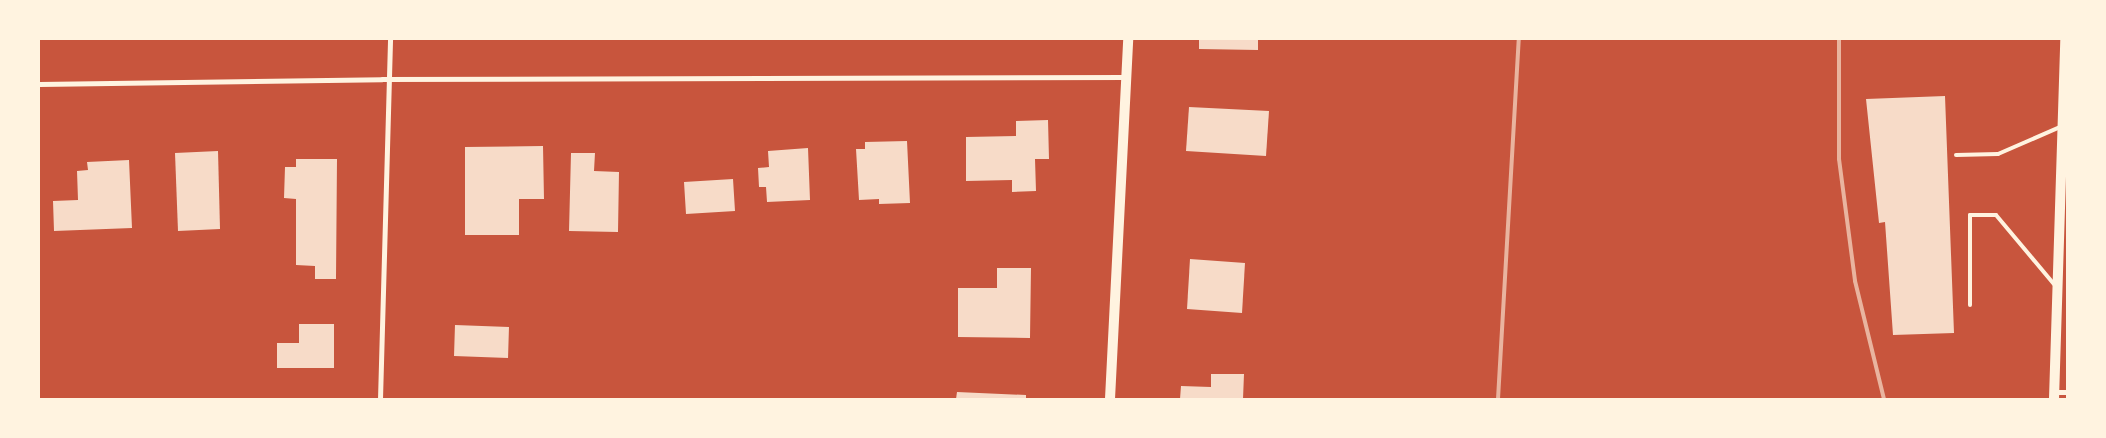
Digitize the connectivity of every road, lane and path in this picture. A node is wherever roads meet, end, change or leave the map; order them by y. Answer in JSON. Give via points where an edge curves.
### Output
{"nodes":[{"id":1,"x":390,"y":39,"type":"edge"},
{"id":2,"x":1128,"y":39,"type":"edge"},
{"id":3,"x":2065,"y":39,"type":"edge"},
{"id":4,"x":1126,"y":77,"type":"junction"},
{"id":5,"x":387,"y":79,"type":"junction"},
{"id":6,"x":39,"y":84,"type":"edge"},
{"id":7,"x":2062,"y":126,"type":"junction"},
{"id":8,"x":1956,"y":155,"type":"dead end"},
{"id":9,"x":2058,"y":288,"type":"junction"},
{"id":10,"x":1970,"y":305,"type":"dead end"},
{"id":11,"x":2067,"y":392,"type":"edge"},
{"id":12,"x":2054,"y":396,"type":"edge"},
{"id":13,"x":380,"y":399,"type":"edge"},
{"id":14,"x":1110,"y":399,"type":"edge"}],
"edges":[{"from":1,"to":5,"type":"street"},
{"from":2,"to":4,"type":"main road"},
{"from":3,"to":7,"type":"main road"},
{"from":4,"to":5,"type":"street"},
{"from":4,"to":14,"type":"main road"},
{"from":5,"to":6,"type":"street"},
{"from":5,"to":13,"type":"street"},
{"from":7,"to":8,"type":"lane","via":[[1998,154]]},
{"from":7,"to":9,"type":"main road"},
{"from":9,"to":10,"type":"lane","via":[[1996,215],[1970,215]]},
{"from":9,"to":12,"type":"main road"},
{"from":11,"to":12,"type":"street"}]}
